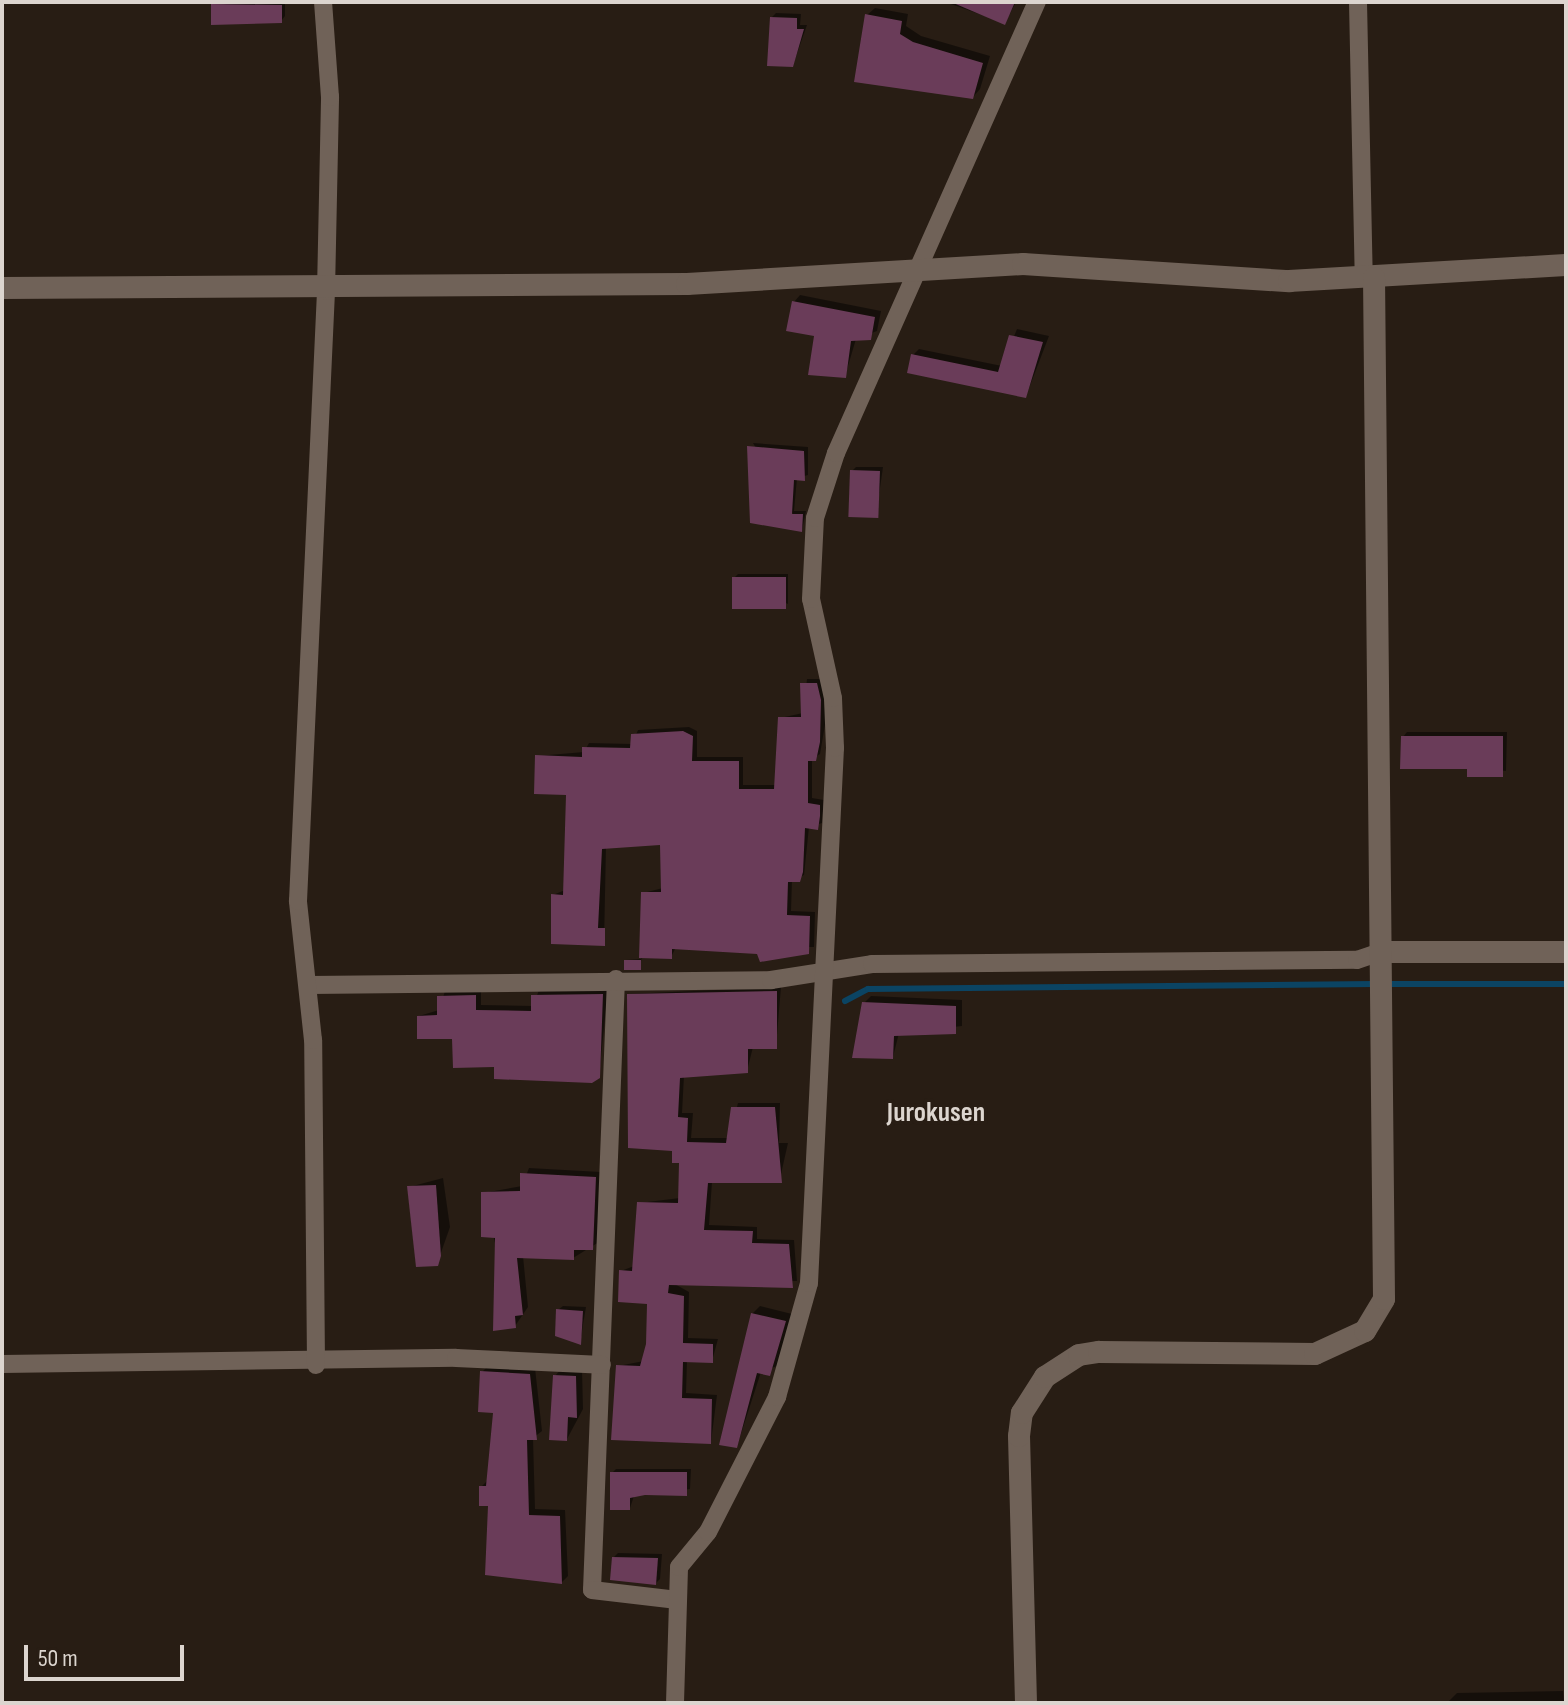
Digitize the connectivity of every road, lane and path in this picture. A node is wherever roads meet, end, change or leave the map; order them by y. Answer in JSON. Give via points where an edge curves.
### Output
{"nodes":[{"id":1,"x":323,"y":2,"type":"edge"},
{"id":2,"x":1037,"y":2,"type":"edge"},
{"id":3,"x":1358,"y":2,"type":"edge"},
{"id":4,"x":1566,"y":265,"type":"edge"},
{"id":5,"x":916,"y":267,"type":"junction"},
{"id":6,"x":1369,"y":278,"type":"junction"},
{"id":7,"x":2,"y":288,"type":"edge"},
{"id":8,"x":326,"y":291,"type":"junction"},
{"id":9,"x":1566,"y":952,"type":"edge"},
{"id":10,"x":1380,"y":960,"type":"junction"},
{"id":11,"x":825,"y":976,"type":"junction"},
{"id":12,"x":616,"y":979,"type":"junction"},
{"id":13,"x":309,"y":985,"type":"junction"},
{"id":14,"x":2,"y":1364,"type":"edge"},
{"id":15,"x":316,"y":1365,"type":"junction"},
{"id":16,"x":602,"y":1365,"type":"junction"},
{"id":17,"x":677,"y":1600,"type":"junction"},
{"id":18,"x":675,"y":1703,"type":"edge"},
{"id":19,"x":1026,"y":1703,"type":"edge"}],
"edges":[{"from":1,"to":8,"type":"street","via":[[330,97]]},
{"from":2,"to":5,"type":"street"},
{"from":3,"to":6,"type":"street"},
{"from":4,"to":6,"type":"street"},
{"from":5,"to":6,"type":"street","via":[[1023,264],[1289,281]]},
{"from":5,"to":8,"type":"street","via":[[687,284]]},
{"from":5,"to":11,"type":"street","via":[[815,518],[811,599],[833,698],[835,748],[820,950]]},
{"from":6,"to":10,"type":"street"},
{"from":7,"to":8,"type":"street"},
{"from":8,"to":13,"type":"street","via":[[298,901]]},
{"from":9,"to":10,"type":"street"},
{"from":10,"to":11,"type":"street","via":[[872,964]]},
{"from":10,"to":19,"type":"street","via":[[1387,1280],[1376,1317],[1352,1341],[1315,1354],[1099,1352],[1079,1355],[1045,1377],[1022,1413],[1019,1436]]},
{"from":11,"to":12,"type":"street"},
{"from":11,"to":17,"type":"street","via":[[802,1322],[777,1397],[708,1532],[679,1567]]},
{"from":12,"to":13,"type":"street"},
{"from":12,"to":16,"type":"street"},
{"from":13,"to":15,"type":"street"},
{"from":14,"to":15,"type":"street"},
{"from":15,"to":16,"type":"street","via":[[456,1358]]},
{"from":16,"to":17,"type":"street","via":[[592,1590]]},
{"from":17,"to":18,"type":"street"}]}
